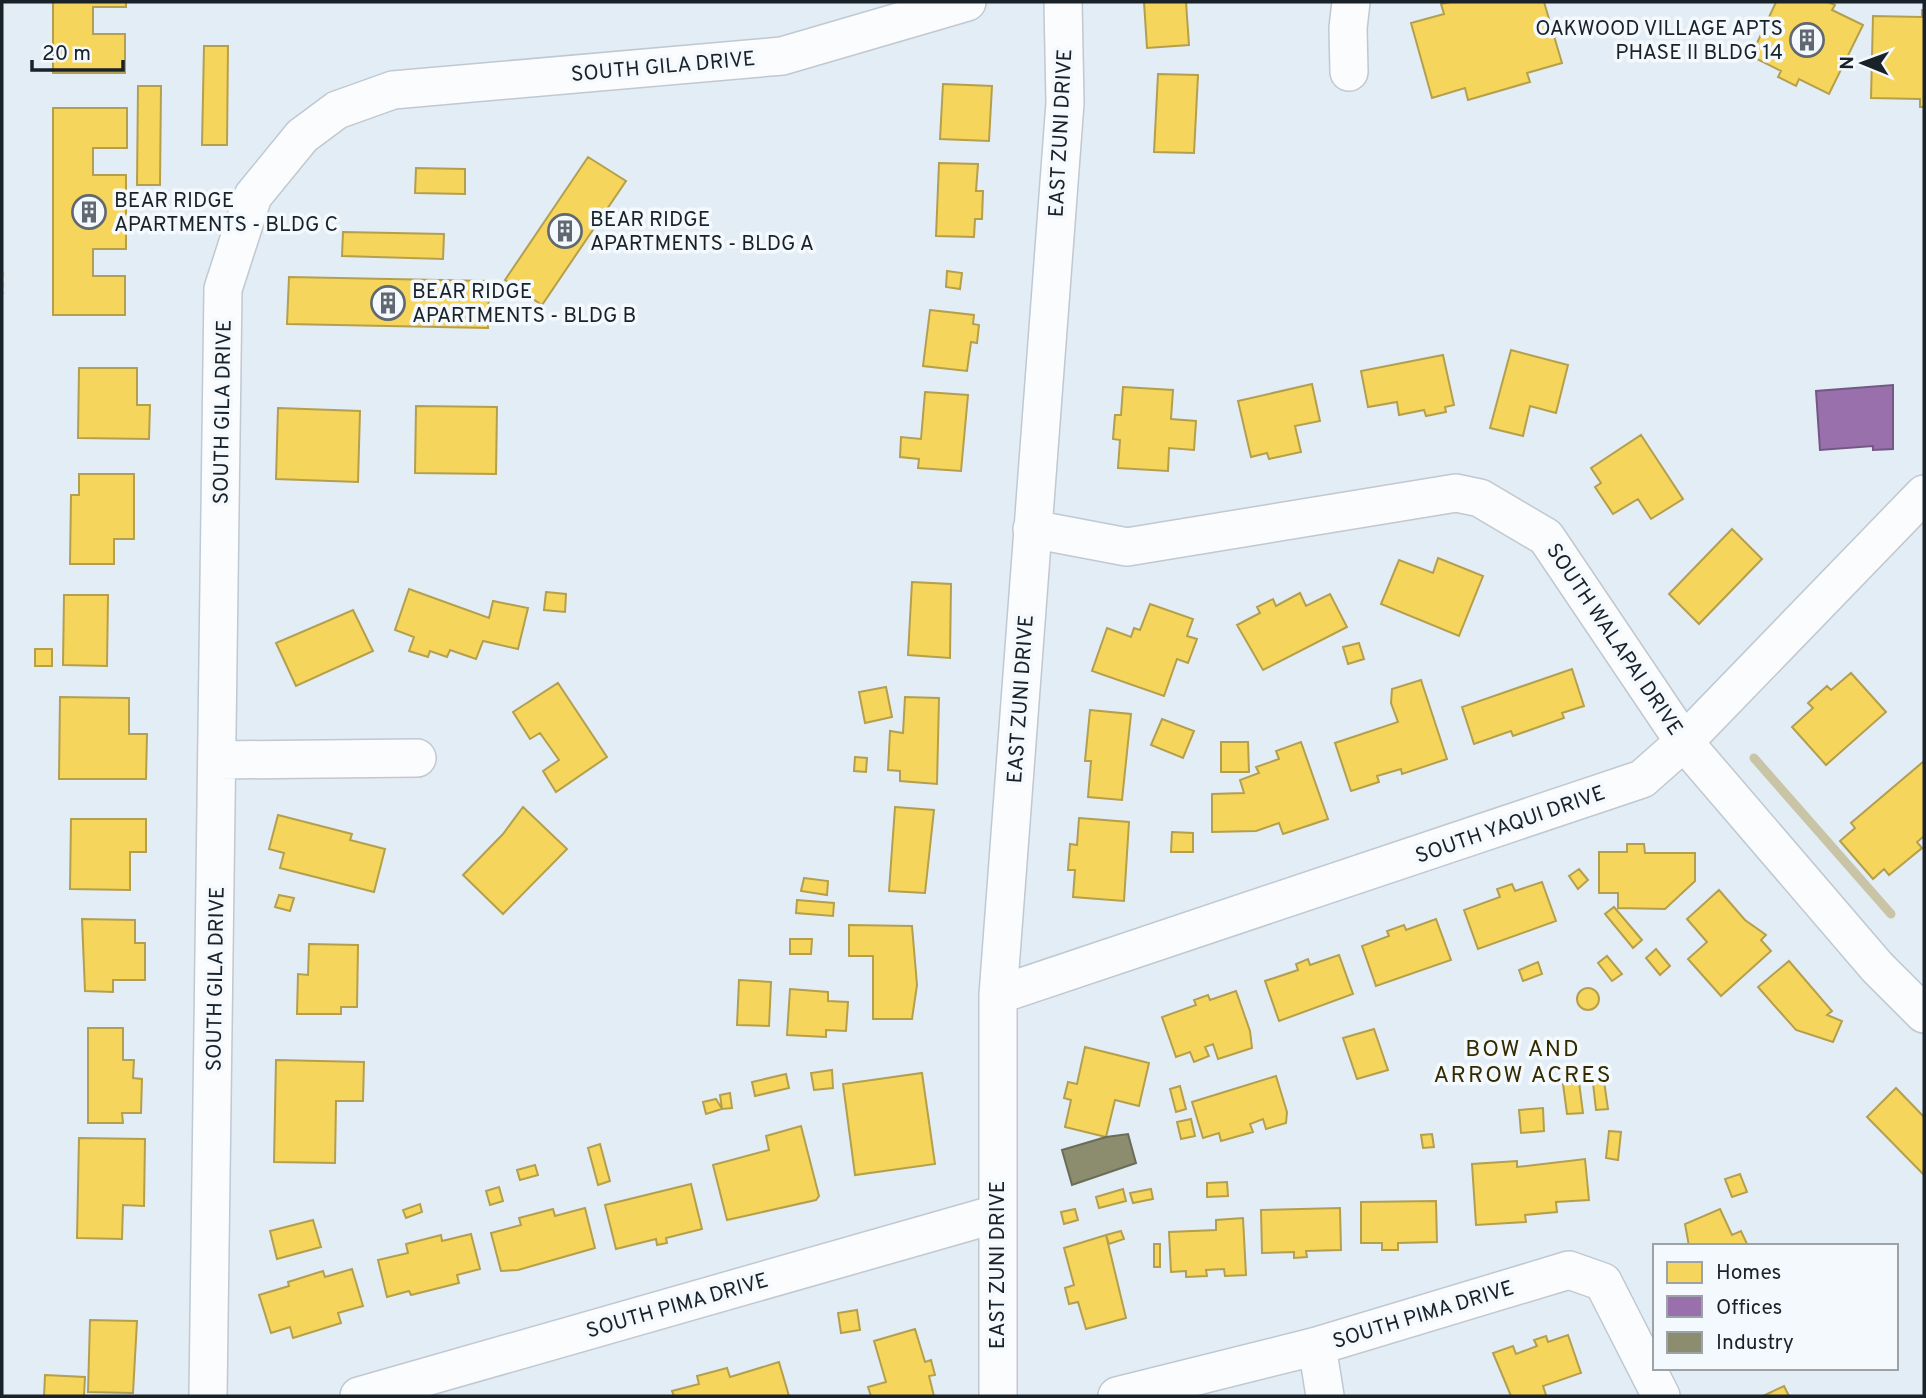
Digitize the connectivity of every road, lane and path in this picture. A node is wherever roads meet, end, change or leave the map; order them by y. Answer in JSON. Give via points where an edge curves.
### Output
{"nodes":[{"id":1,"x":967,"y":2,"type":"edge"},
{"id":2,"x":1063,"y":2,"type":"edge"},
{"id":3,"x":1351,"y":2,"type":"edge"},
{"id":4,"x":1349,"y":72,"type":"dead end"},
{"id":5,"x":2,"y":272,"type":"edge"},
{"id":6,"x":2,"y":294,"type":"edge"},
{"id":7,"x":1924,"y":494,"type":"edge"},
{"id":8,"x":1032,"y":529,"type":"junction"},
{"id":9,"x":1684,"y":741,"type":"junction"},
{"id":10,"x":417,"y":758,"type":"dead end"},
{"id":11,"x":218,"y":760,"type":"junction"},
{"id":12,"x":998,"y":995,"type":"junction"},
{"id":13,"x":1924,"y":1014,"type":"edge"},
{"id":14,"x":996,"y":1214,"type":"junction"},
{"id":15,"x":1317,"y":1346,"type":"junction"},
{"id":16,"x":208,"y":1396,"type":"edge"},
{"id":17,"x":359,"y":1396,"type":"edge"},
{"id":18,"x":998,"y":1396,"type":"edge"},
{"id":19,"x":1118,"y":1396,"type":"edge"},
{"id":20,"x":1325,"y":1396,"type":"edge"},
{"id":21,"x":1661,"y":1396,"type":"edge"}],
"edges":[{"from":1,"to":11,"type":"street","name":"SOUTH GILA DRIVE","via":[[782,56],[393,90],[337,110],[302,136],[253,196],[223,289]]},
{"from":2,"to":8,"type":"street","name":"EAST ZUNI DRIVE","via":[[1065,103]]},
{"from":3,"to":4,"type":"street"},
{"from":5,"to":6,"type":"path"},
{"from":7,"to":9,"type":"street","name":"SOUTH YAQUI DRIVE"},
{"from":8,"to":9,"type":"street","name":"SOUTH WALAPAI DRIVE","via":[[1126,547],[1456,493],[1480,498],[1546,537]]},
{"from":8,"to":12,"type":"street","name":"EAST ZUNI DRIVE"},
{"from":9,"to":12,"type":"street","name":"SOUTH YAQUI DRIVE","via":[[1642,779]]},
{"from":9,"to":13,"type":"street","name":"SOUTH WALAPAI DRIVE","via":[[1877,967]]},
{"from":10,"to":11,"type":"street"},
{"from":11,"to":16,"type":"street","name":"SOUTH GILA DRIVE"},
{"from":12,"to":14,"type":"street","name":"EAST ZUNI DRIVE"},
{"from":14,"to":17,"type":"street","name":"SOUTH PIMA DRIVE"},
{"from":14,"to":18,"type":"street","name":"EAST ZUNI DRIVE"},
{"from":15,"to":19,"type":"street","name":"SOUTH PIMA DRIVE"},
{"from":15,"to":20,"type":"street"},
{"from":15,"to":21,"type":"street","name":"SOUTH PIMA DRIVE","via":[[1569,1269],[1602,1282]]}]}
